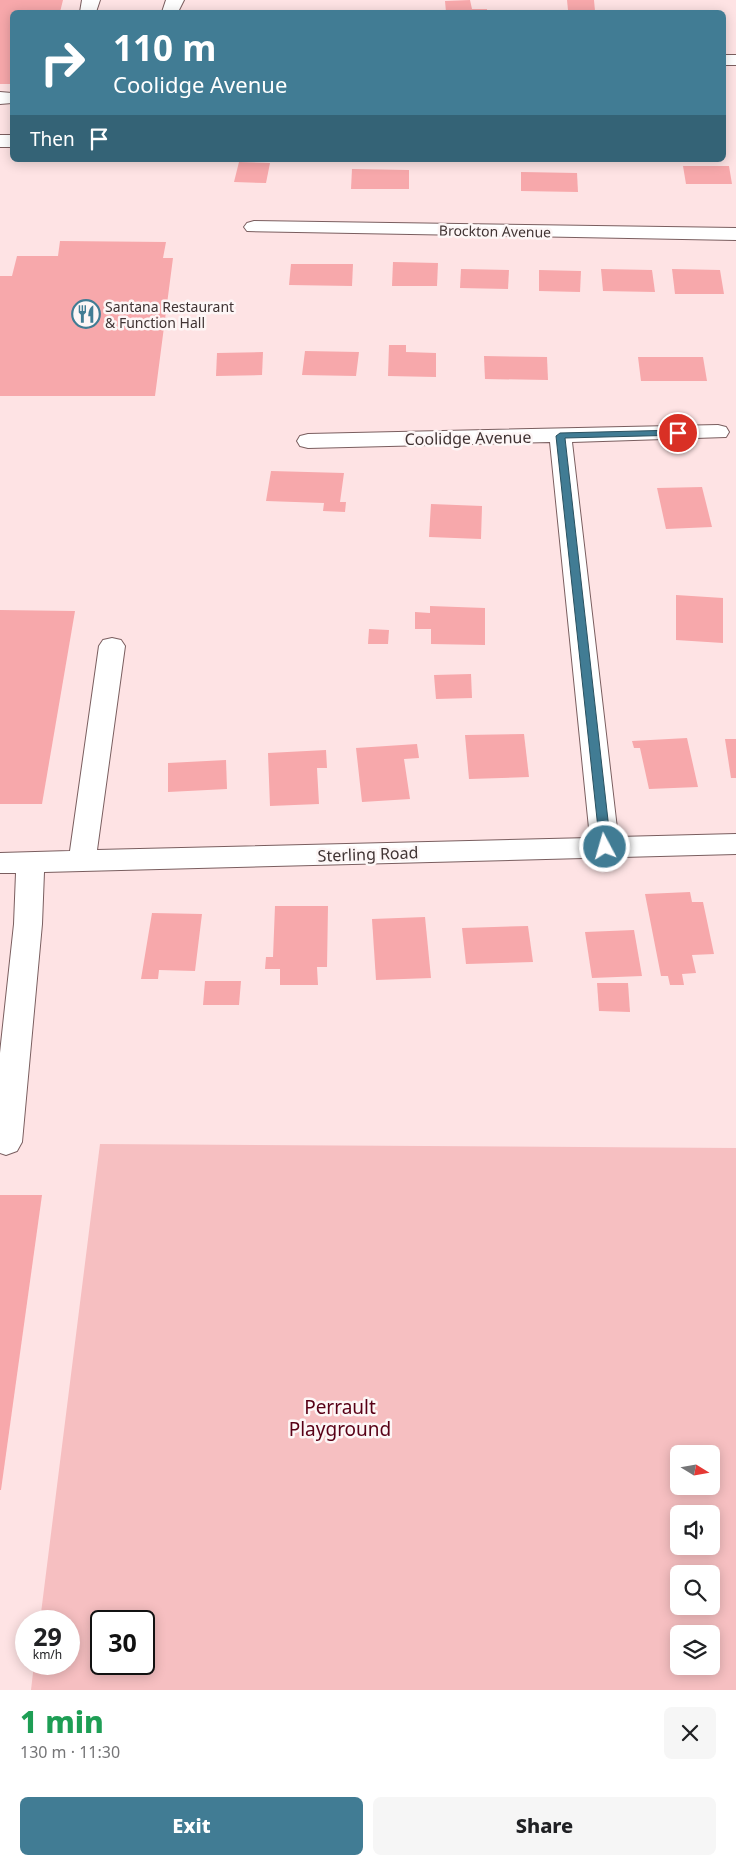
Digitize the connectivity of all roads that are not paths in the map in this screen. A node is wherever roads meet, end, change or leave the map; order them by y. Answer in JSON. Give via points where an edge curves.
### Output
{"nodes":[{"id":1,"x":254,"y":227,"type":"dead end"},
{"id":2,"x":736,"y":234,"type":"edge"},
{"id":3,"x":718,"y":432,"type":"dead end"},
{"id":4,"x":560,"y":436,"type":"junction"},
{"id":5,"x":308,"y":441,"type":"dead end"},
{"id":6,"x":112,"y":646,"type":"dead end"},
{"id":7,"x":736,"y":844,"type":"edge"},
{"id":8,"x":605,"y":847,"type":"junction"},
{"id":9,"x":82,"y":861,"type":"junction"},
{"id":10,"x":30,"y":862,"type":"junction"},
{"id":11,"x":0,"y":863,"type":"edge"},
{"id":12,"x":6,"y":1142,"type":"dead end"}],
"edges":[{"from":1,"to":2,"type":"street","name":"Brockton Avenue"},
{"from":3,"to":4,"type":"street","name":"Coolidge Avenue"},
{"from":4,"to":5,"type":"street","name":"Coolidge Avenue"},
{"from":4,"to":8,"type":"street"},
{"from":6,"to":9,"type":"street"},
{"from":7,"to":8,"type":"street","name":"Sterling Road"},
{"from":8,"to":9,"type":"street","name":"Sterling Road"},
{"from":9,"to":10,"type":"street","name":"Sterling Road"},
{"from":10,"to":11,"type":"street","name":"Sterling Road"},
{"from":10,"to":12,"type":"street","via":[[28,924]]}]}
